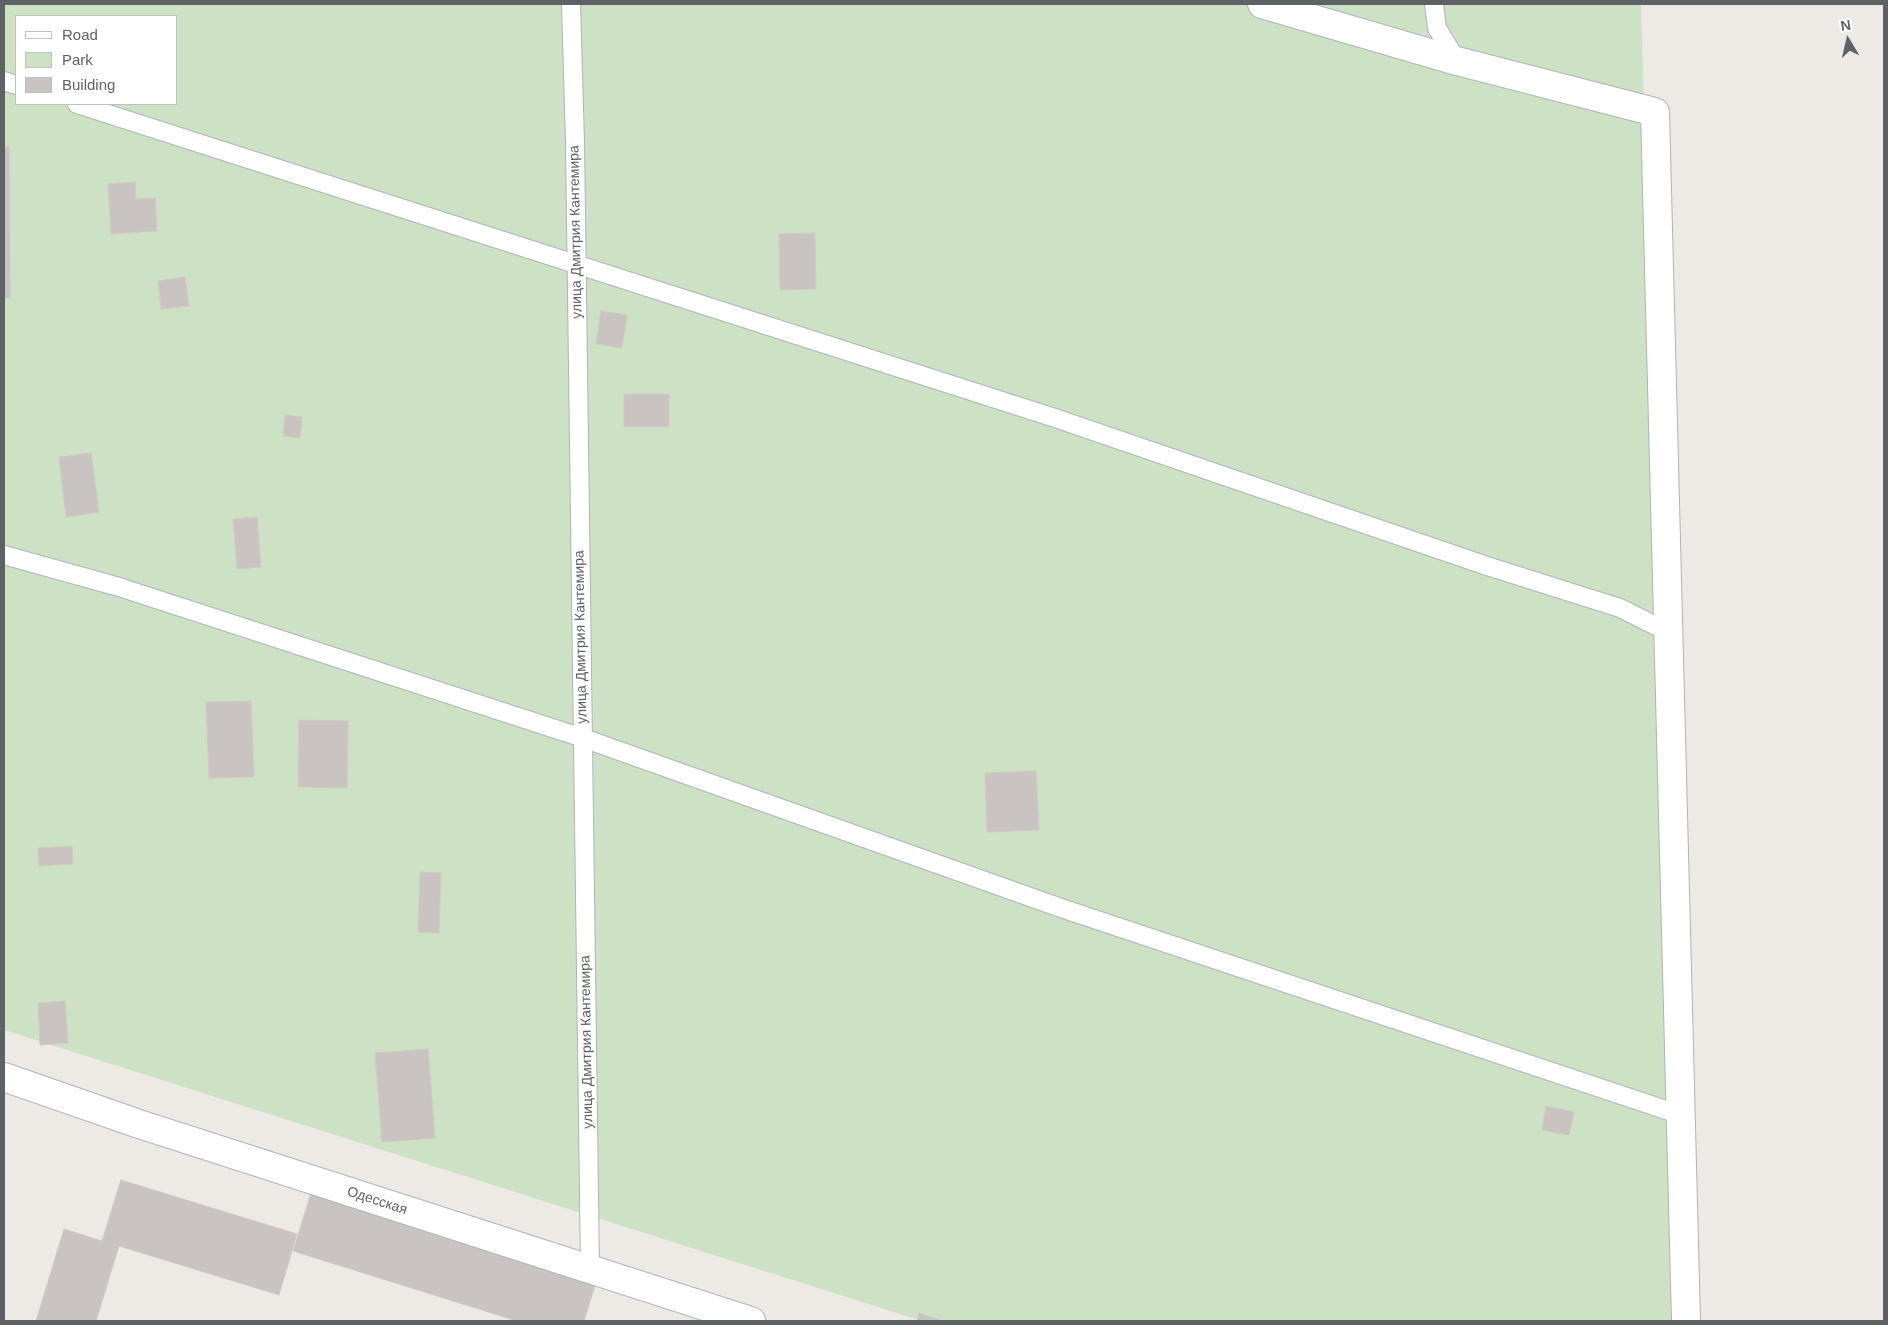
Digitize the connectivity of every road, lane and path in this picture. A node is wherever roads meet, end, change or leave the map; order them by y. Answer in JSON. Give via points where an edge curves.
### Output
{"nodes":[{"id":1,"x":571,"y":4,"type":"edge"},
{"id":2,"x":1262,"y":4,"type":"edge"},
{"id":3,"x":1434,"y":4,"type":"edge"},
{"id":4,"x":1457,"y":61,"type":"junction"},
{"id":5,"x":80,"y":105,"type":"edge"},
{"id":6,"x":576,"y":266,"type":"junction"},
{"id":7,"x":4,"y":555,"type":"edge"},
{"id":8,"x":1670,"y":633,"type":"junction"},
{"id":9,"x":583,"y":738,"type":"junction"},
{"id":10,"x":4,"y":1078,"type":"edge"},
{"id":11,"x":1681,"y":1115,"type":"junction"},
{"id":12,"x":590,"y":1270,"type":"junction"},
{"id":13,"x":751,"y":1321,"type":"edge"},
{"id":14,"x":1686,"y":1321,"type":"edge"}],
"edges":[{"from":1,"to":6,"type":"lane","name":"улица Дмитрия Кантемира"},
{"from":2,"to":4,"type":"street"},
{"from":3,"to":4,"type":"lane","via":[[1437,28]]},
{"from":4,"to":8,"type":"street","via":[[1655,112]]},
{"from":5,"to":6,"type":"lane"},
{"from":6,"to":8,"type":"lane","via":[[1055,418],[1487,566],[1620,608]]},
{"from":6,"to":9,"type":"lane","name":"улица Дмитрия Кантемира"},
{"from":7,"to":9,"type":"lane","via":[[119,587]]},
{"from":8,"to":11,"type":"street"},
{"from":9,"to":11,"type":"lane","via":[[1061,908]]},
{"from":9,"to":12,"type":"lane","name":"улица Дмитрия Кантемира"},
{"from":10,"to":12,"type":"street","name":"Одесская"},
{"from":11,"to":14,"type":"street"},
{"from":12,"to":13,"type":"street","name":"Одесская"}]}
